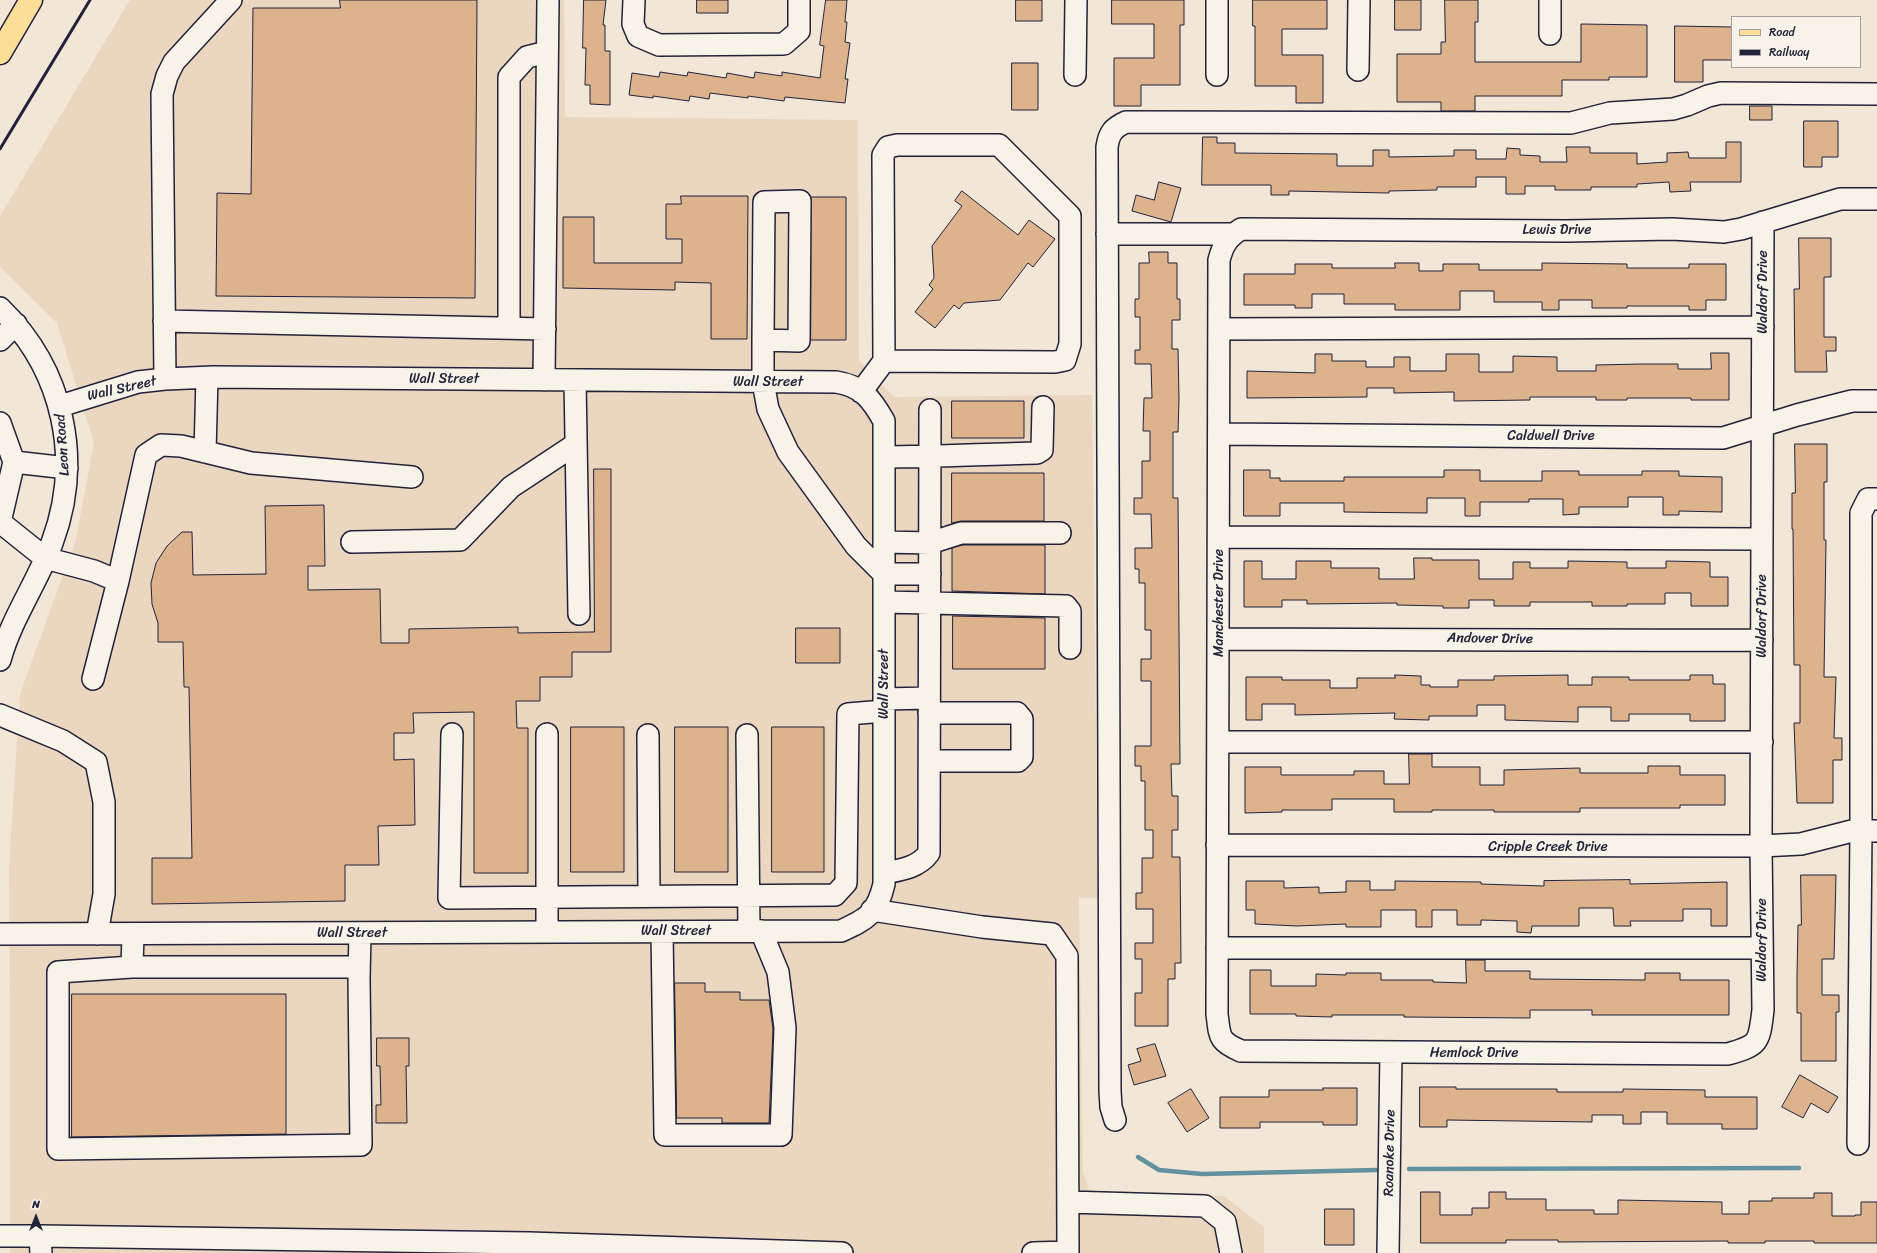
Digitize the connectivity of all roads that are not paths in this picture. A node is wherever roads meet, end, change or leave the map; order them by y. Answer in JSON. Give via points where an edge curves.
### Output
{"nodes":[{"id":1,"x":31,"y":0,"type":"edge"},
{"id":2,"x":231,"y":0,"type":"edge"},
{"id":3,"x":548,"y":0,"type":"edge"},
{"id":4,"x":634,"y":0,"type":"edge"},
{"id":5,"x":799,"y":0,"type":"edge"},
{"id":6,"x":1076,"y":0,"type":"edge"},
{"id":7,"x":1218,"y":0,"type":"edge"},
{"id":8,"x":1359,"y":0,"type":"edge"},
{"id":9,"x":1550,"y":0,"type":"edge"},
{"id":10,"x":1550,"y":34,"type":"dead end"},
{"id":11,"x":547,"y":52,"type":"junction"},
{"id":12,"x":0,"y":53,"type":"edge"},
{"id":13,"x":1358,"y":70,"type":"dead end"},
{"id":14,"x":1075,"y":75,"type":"dead end"},
{"id":15,"x":1217,"y":75,"type":"dead end"},
{"id":16,"x":1877,"y":94,"type":"edge"},
{"id":17,"x":1877,"y":199,"type":"edge"},
{"id":18,"x":1763,"y":222,"type":"junction"},
{"id":19,"x":1107,"y":234,"type":"junction"},
{"id":20,"x":1234,"y":234,"type":"junction"},
{"id":21,"x":0,"y":308,"type":"edge"},
{"id":22,"x":164,"y":321,"type":"junction"},
{"id":23,"x":16,"y":324,"type":"junction"},
{"id":24,"x":508,"y":328,"type":"junction"},
{"id":25,"x":1763,"y":328,"type":"junction"},
{"id":26,"x":545,"y":329,"type":"junction"},
{"id":27,"x":1219,"y":329,"type":"junction"},
{"id":28,"x":0,"y":340,"type":"edge"},
{"id":29,"x":763,"y":340,"type":"junction"},
{"id":30,"x":884,"y":362,"type":"junction"},
{"id":31,"x":207,"y":378,"type":"junction"},
{"id":32,"x":165,"y":379,"type":"junction"},
{"id":33,"x":544,"y":380,"type":"junction"},
{"id":34,"x":575,"y":380,"type":"junction"},
{"id":35,"x":763,"y":382,"type":"junction"},
{"id":36,"x":861,"y":392,"type":"junction"},
{"id":37,"x":1877,"y":401,"type":"edge"},
{"id":38,"x":60,"y":406,"type":"junction"},
{"id":39,"x":1043,"y":407,"type":"dead end"},
{"id":40,"x":930,"y":410,"type":"dead end"},
{"id":41,"x":0,"y":423,"type":"edge"},
{"id":42,"x":1762,"y":426,"type":"junction"},
{"id":43,"x":1220,"y":434,"type":"junction"},
{"id":44,"x":576,"y":444,"type":"junction"},
{"id":45,"x":205,"y":452,"type":"junction"},
{"id":46,"x":930,"y":457,"type":"junction"},
{"id":47,"x":884,"y":458,"type":"junction"},
{"id":48,"x":14,"y":462,"type":"junction"},
{"id":49,"x":67,"y":468,"type":"junction"},
{"id":50,"x":412,"y":477,"type":"dead end"},
{"id":51,"x":1877,"y":499,"type":"edge"},
{"id":52,"x":0,"y":522,"type":"edge"},
{"id":53,"x":1060,"y":533,"type":"dead end"},
{"id":54,"x":1219,"y":537,"type":"junction"},
{"id":55,"x":1762,"y":539,"type":"junction"},
{"id":56,"x":352,"y":542,"type":"dead end"},
{"id":57,"x":884,"y":542,"type":"junction"},
{"id":58,"x":930,"y":543,"type":"junction"},
{"id":59,"x":45,"y":558,"type":"junction"},
{"id":60,"x":884,"y":574,"type":"junction"},
{"id":61,"x":930,"y":574,"type":"junction"},
{"id":62,"x":118,"y":581,"type":"junction"},
{"id":63,"x":884,"y":602,"type":"junction"},
{"id":64,"x":930,"y":603,"type":"junction"},
{"id":65,"x":579,"y":614,"type":"dead end"},
{"id":66,"x":8,"y":620,"type":"edge"},
{"id":67,"x":1219,"y":639,"type":"junction"},
{"id":68,"x":1762,"y":640,"type":"junction"},
{"id":69,"x":1070,"y":648,"type":"dead end"},
{"id":70,"x":0,"y":660,"type":"edge"},
{"id":71,"x":93,"y":679,"type":"dead end"},
{"id":72,"x":884,"y":705,"type":"junction"},
{"id":73,"x":930,"y":706,"type":"junction"},
{"id":74,"x":0,"y":715,"type":"edge"},
{"id":75,"x":452,"y":734,"type":"dead end"},
{"id":76,"x":547,"y":734,"type":"dead end"},
{"id":77,"x":648,"y":735,"type":"dead end"},
{"id":78,"x":747,"y":735,"type":"dead end"},
{"id":79,"x":1218,"y":742,"type":"junction"},
{"id":80,"x":1762,"y":742,"type":"junction"},
{"id":81,"x":930,"y":761,"type":"junction"},
{"id":82,"x":1869,"y":831,"type":"edge"},
{"id":83,"x":1217,"y":845,"type":"junction"},
{"id":84,"x":1761,"y":846,"type":"junction"},
{"id":85,"x":884,"y":873,"type":"junction"},
{"id":86,"x":649,"y":896,"type":"junction"},
{"id":87,"x":749,"y":896,"type":"junction"},
{"id":88,"x":547,"y":897,"type":"junction"},
{"id":89,"x":872,"y":910,"type":"junction"},
{"id":90,"x":755,"y":931,"type":"junction"},
{"id":91,"x":547,"y":932,"type":"junction"},
{"id":92,"x":662,"y":932,"type":"junction"},
{"id":93,"x":263,"y":933,"type":"junction"},
{"id":94,"x":360,"y":933,"type":"junction"},
{"id":95,"x":0,"y":934,"type":"edge"},
{"id":96,"x":96,"y":934,"type":"junction"},
{"id":97,"x":133,"y":934,"type":"junction"},
{"id":98,"x":1217,"y":948,"type":"junction"},
{"id":99,"x":1762,"y":948,"type":"junction"},
{"id":100,"x":132,"y":967,"type":"junction"},
{"id":101,"x":262,"y":967,"type":"junction"},
{"id":102,"x":359,"y":967,"type":"junction"},
{"id":103,"x":1217,"y":977,"type":"joint"},
{"id":104,"x":1763,"y":1010,"type":"joint"},
{"id":105,"x":1391,"y":1052,"type":"junction"},
{"id":106,"x":1115,"y":1120,"type":"dead end"},
{"id":107,"x":1858,"y":1144,"type":"dead end"},
{"id":108,"x":1068,"y":1202,"type":"junction"},
{"id":109,"x":0,"y":1236,"type":"edge"},
{"id":110,"x":40,"y":1245,"type":"edge"},
{"id":111,"x":842,"y":1253,"type":"edge"},
{"id":112,"x":1033,"y":1253,"type":"edge"},
{"id":113,"x":1230,"y":1253,"type":"edge"},
{"id":114,"x":1388,"y":1253,"type":"edge"}],
"edges":[{"from":1,"to":12,"type":"main road"},
{"from":2,"to":22,"type":"street","via":[[174,62],[162,94]]},
{"from":3,"to":11,"type":"street"},
{"from":4,"to":5,"type":"street","via":[[633,24],[638,36],[659,45],[784,44],[799,31]]},
{"from":6,"to":14,"type":"street"},
{"from":7,"to":15,"type":"street"},
{"from":8,"to":13,"type":"street"},
{"from":9,"to":10,"type":"street"},
{"from":11,"to":24,"type":"street","via":[[527,57],[509,77]]},
{"from":11,"to":26,"type":"street"},
{"from":16,"to":19,"type":"street","via":[[1721,93],[1673,109],[1610,113],[1571,123],[1126,122],[1116,126],[1109,135]]},
{"from":17,"to":18,"type":"street","name":"Lewis Drive","via":[[1840,199]]},
{"from":18,"to":20,"type":"street","name":"Lewis Drive","via":[[1724,232],[1672,229],[1241,229]]},
{"from":18,"to":25,"type":"street","name":"Waldorf Drive"},
{"from":19,"to":20,"type":"street","name":"Lewis Drive"},
{"from":19,"to":106,"type":"street","via":[[1110,1091]]},
{"from":20,"to":27,"type":"street","name":"Manchester Drive","via":[[1222,246],[1219,260]]},
{"from":21,"to":23,"type":"street","name":"Leon Road"},
{"from":22,"to":24,"type":"street"},
{"from":22,"to":32,"type":"street"},
{"from":23,"to":28,"type":"street"},
{"from":23,"to":38,"type":"street","name":"Leon Road","via":[[47,371]]},
{"from":24,"to":26,"type":"street"},
{"from":25,"to":27,"type":"street"},
{"from":25,"to":42,"type":"street","name":"Waldorf Drive"},
{"from":26,"to":33,"type":"street"},
{"from":27,"to":43,"type":"street","name":"Manchester Drive"},
{"from":29,"to":29,"type":"street","via":[[799,341],[800,201],[764,202]]},
{"from":29,"to":35,"type":"street"},
{"from":30,"to":30,"type":"street","via":[[1064,360],[1070,344],[1070,216],[999,144],[897,144],[888,147],[883,155]]},
{"from":30,"to":36,"type":"street"},
{"from":31,"to":32,"type":"street","name":"Wall Street"},
{"from":31,"to":33,"type":"street","name":"Wall Street"},
{"from":31,"to":45,"type":"street"},
{"from":32,"to":38,"type":"street","name":"Wall Street","via":[[114,388]]},
{"from":33,"to":34,"type":"street","name":"Wall Street"},
{"from":34,"to":35,"type":"street","name":"Wall Street"},
{"from":34,"to":44,"type":"street"},
{"from":35,"to":36,"type":"street","name":"Wall Street","via":[[836,382]]},
{"from":35,"to":60,"type":"street","via":[[768,409],[788,452],[856,546]]},
{"from":36,"to":47,"type":"street","name":"Wall Street","via":[[872,401],[884,421]]},
{"from":37,"to":42,"type":"street","name":"Caldwell Drive","via":[[1852,401]]},
{"from":38,"to":49,"type":"street","name":"Leon Road"},
{"from":39,"to":46,"type":"street","via":[[1042,450],[1037,453]]},
{"from":40,"to":46,"type":"street"},
{"from":41,"to":48,"type":"street"},
{"from":42,"to":43,"type":"street","name":"Caldwell Drive","via":[[1723,438]]},
{"from":42,"to":55,"type":"street","name":"Waldorf Drive"},
{"from":43,"to":54,"type":"street","name":"Manchester Drive"},
{"from":44,"to":56,"type":"street","via":[[511,487],[460,540]]},
{"from":44,"to":65,"type":"street"},
{"from":45,"to":50,"type":"street","via":[[251,463]]},
{"from":45,"to":62,"type":"street","via":[[181,446],[161,445],[146,455]]},
{"from":46,"to":47,"type":"street"},
{"from":46,"to":58,"type":"street"},
{"from":47,"to":57,"type":"street","name":"Wall Street"},
{"from":48,"to":49,"type":"street"},
{"from":48,"to":52,"type":"street"},
{"from":49,"to":59,"type":"street","name":"Leon Road","via":[[63,511]]},
{"from":51,"to":82,"type":"street","via":[[1868,499],[1861,513]]},
{"from":52,"to":59,"type":"street"},
{"from":53,"to":58,"type":"street","via":[[961,533]]},
{"from":54,"to":55,"type":"street"},
{"from":54,"to":67,"type":"street","name":"Manchester Drive"},
{"from":55,"to":68,"type":"street","name":"Waldorf Drive"},
{"from":57,"to":58,"type":"street"},
{"from":57,"to":60,"type":"street","name":"Wall Street"},
{"from":58,"to":61,"type":"street"},
{"from":59,"to":62,"type":"street","via":[[94,571]]},
{"from":59,"to":66,"type":"street","name":"Leon Road"},
{"from":60,"to":61,"type":"street"},
{"from":60,"to":63,"type":"street","name":"Wall Street"},
{"from":61,"to":64,"type":"street"},
{"from":62,"to":71,"type":"street"},
{"from":63,"to":64,"type":"street"},
{"from":63,"to":72,"type":"street","name":"Wall Street"},
{"from":64,"to":69,"type":"street","via":[[1066,606],[1070,611]]},
{"from":64,"to":73,"type":"street"},
{"from":66,"to":70,"type":"street","name":"Leon Road"},
{"from":67,"to":68,"type":"street","name":"Andover Drive"},
{"from":67,"to":79,"type":"street","name":"Manchester Drive"},
{"from":68,"to":80,"type":"street","name":"Waldorf Drive"},
{"from":72,"to":73,"type":"street"},
{"from":72,"to":85,"type":"street","name":"Wall Street"},
{"from":72,"to":87,"type":"street","via":[[848,714],[846,883],[835,895]]},
{"from":73,"to":81,"type":"street"},
{"from":73,"to":81,"type":"street","via":[[1017,713],[1022,719],[1022,757],[1018,761]]},
{"from":74,"to":96,"type":"street","via":[[63,741],[96,762],[104,802],[104,894]]},
{"from":75,"to":88,"type":"street","via":[[449,898]]},
{"from":76,"to":88,"type":"street"},
{"from":77,"to":86,"type":"street"},
{"from":78,"to":87,"type":"street"},
{"from":79,"to":80,"type":"street"},
{"from":79,"to":83,"type":"street","name":"Manchester Drive"},
{"from":80,"to":84,"type":"street","name":"Waldorf Drive"},
{"from":81,"to":85,"type":"street","via":[[929,853],[913,867]]},
{"from":82,"to":84,"type":"street","name":"Cripple Creek Drive","via":[[1852,831],[1802,844]]},
{"from":82,"to":107,"type":"street"},
{"from":83,"to":84,"type":"street","name":"Cripple Creek Drive"},
{"from":83,"to":98,"type":"street","name":"Manchester Drive"},
{"from":84,"to":99,"type":"street","name":"Waldorf Drive"},
{"from":85,"to":89,"type":"street","name":"Wall Street","via":[[880,899]]},
{"from":86,"to":87,"type":"street"},
{"from":86,"to":88,"type":"street"},
{"from":87,"to":90,"type":"street"},
{"from":88,"to":91,"type":"street"},
{"from":89,"to":90,"type":"street","name":"Wall Street","via":[[866,920],[841,931]]},
{"from":89,"to":108,"type":"street","via":[[982,928],[1052,934],[1067,956]]},
{"from":90,"to":92,"type":"street","name":"Wall Street"},
{"from":90,"to":92,"type":"street","via":[[778,972],[785,1028],[781,1135],[665,1135]]},
{"from":91,"to":92,"type":"street","name":"Wall Street"},
{"from":91,"to":94,"type":"street","name":"Wall Street"},
{"from":93,"to":94,"type":"street","name":"Wall Street"},
{"from":93,"to":97,"type":"street","name":"Wall Street"},
{"from":93,"to":101,"type":"street"},
{"from":94,"to":102,"type":"street"},
{"from":95,"to":96,"type":"street","name":"Wall Street"},
{"from":96,"to":97,"type":"street","name":"Wall Street"},
{"from":97,"to":100,"type":"street"},
{"from":98,"to":99,"type":"street"},
{"from":98,"to":103,"type":"street","name":"Manchester Drive"},
{"from":99,"to":104,"type":"street","name":"Waldorf Drive"},
{"from":100,"to":101,"type":"street"},
{"from":100,"to":102,"type":"street","via":[[58,972],[58,1148],[361,1145]]},
{"from":101,"to":102,"type":"street"},
{"from":103,"to":105,"type":"street","name":"Hemlock Drive","via":[[1220,1035],[1226,1044],[1241,1051]]},
{"from":104,"to":105,"type":"street","name":"Hemlock Drive","via":[[1760,1036],[1748,1049],[1728,1054]]},
{"from":105,"to":114,"type":"street","name":"Roanoke Drive"},
{"from":108,"to":112,"type":"street","via":[[1068,1252]]},
{"from":108,"to":113,"type":"street","via":[[1205,1206],[1225,1222]]},
{"from":109,"to":110,"type":"street"},
{"from":110,"to":111,"type":"street","via":[[522,1243]]}]}
